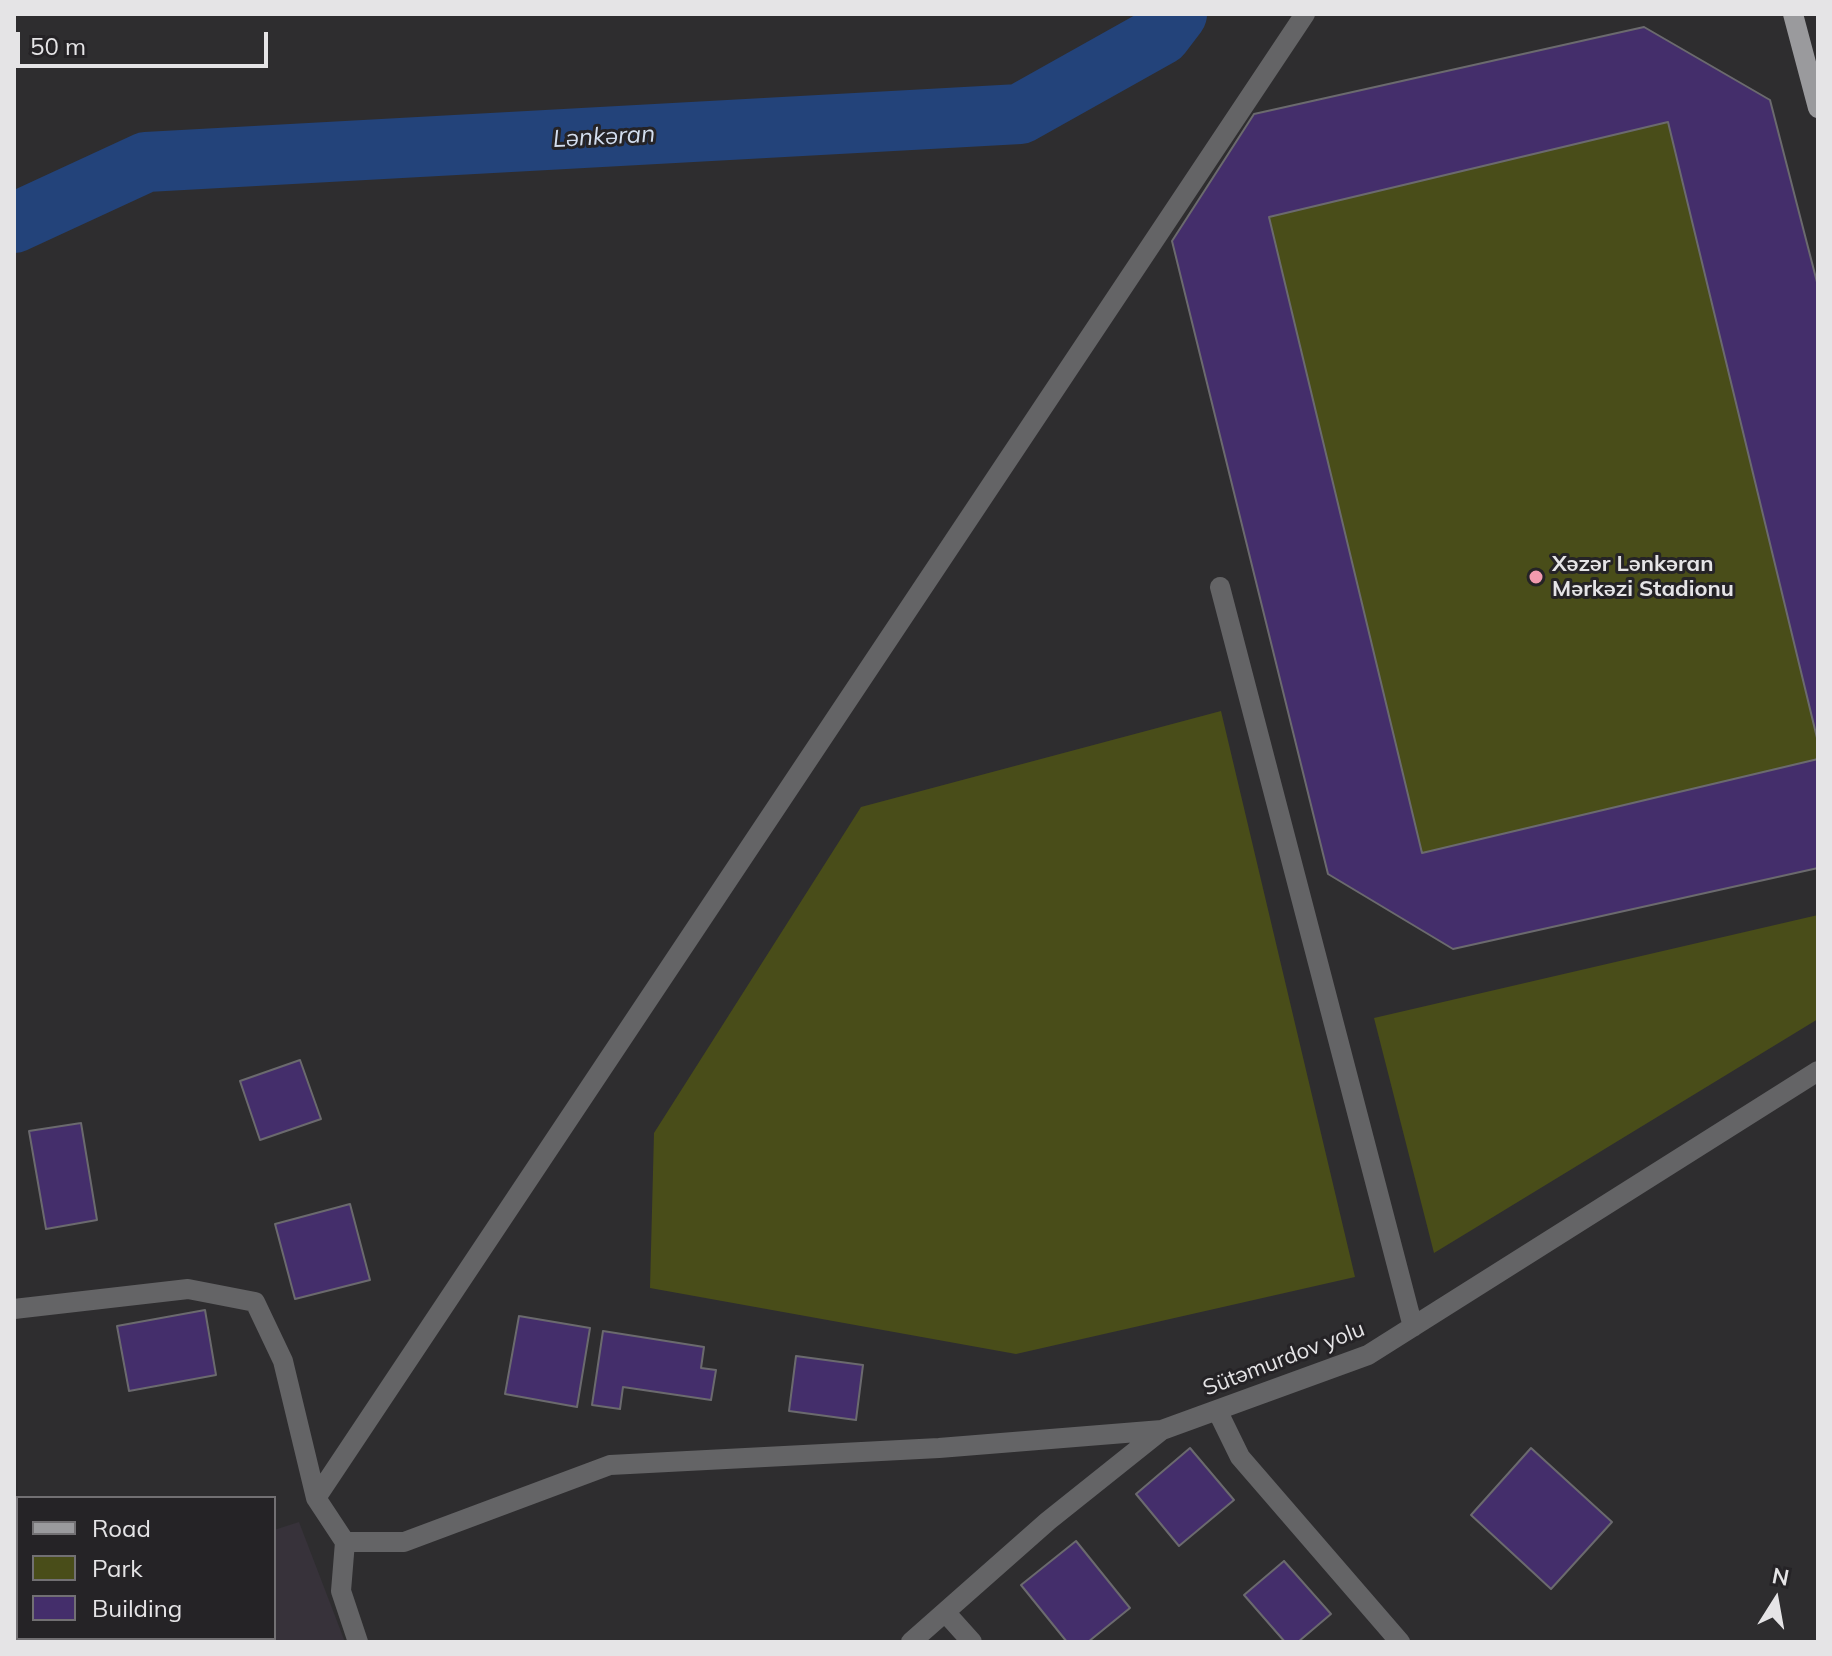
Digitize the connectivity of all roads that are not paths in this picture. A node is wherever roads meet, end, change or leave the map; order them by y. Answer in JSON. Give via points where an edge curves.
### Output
{"nodes":[{"id":1,"x":1305,"y":14,"type":"edge"},
{"id":2,"x":1793,"y":14,"type":"edge"},
{"id":3,"x":1818,"y":108,"type":"edge"},
{"id":4,"x":1220,"y":587,"type":"dead end"},
{"id":5,"x":1818,"y":1071,"type":"edge"},
{"id":6,"x":14,"y":1309,"type":"edge"},
{"id":7,"x":1413,"y":1327,"type":"junction"},
{"id":8,"x":1217,"y":1410,"type":"junction"},
{"id":9,"x":1162,"y":1430,"type":"junction"},
{"id":10,"x":316,"y":1498,"type":"junction"},
{"id":11,"x":345,"y":1542,"type":"junction"},
{"id":12,"x":945,"y":1612,"type":"junction"},
{"id":13,"x":358,"y":1642,"type":"edge"},
{"id":14,"x":911,"y":1642,"type":"edge"},
{"id":15,"x":972,"y":1642,"type":"edge"},
{"id":16,"x":1400,"y":1642,"type":"edge"}],
"edges":[{"from":1,"to":10,"type":"street"},
{"from":2,"to":3,"type":"main road"},
{"from":4,"to":7,"type":"street"},
{"from":5,"to":7,"type":"street","name":"Sütəmurdov yolu"},
{"from":6,"to":10,"type":"street","via":[[188,1289],[255,1302],[283,1361]]},
{"from":7,"to":8,"type":"street","name":"Sütəmurdov yolu","via":[[1368,1355]]},
{"from":8,"to":9,"type":"street","name":"Sütəmurdov yolu"},
{"from":8,"to":16,"type":"street","via":[[1240,1457]]},
{"from":9,"to":11,"type":"street","via":[[610,1465],[404,1542]]},
{"from":9,"to":12,"type":"street","name":"Sütəmurdov yolu"},
{"from":10,"to":11,"type":"street"},
{"from":11,"to":13,"type":"street","via":[[341,1591]]},
{"from":12,"to":14,"type":"street","name":"Sütəmurdov yolu"},
{"from":12,"to":15,"type":"street"}]}
